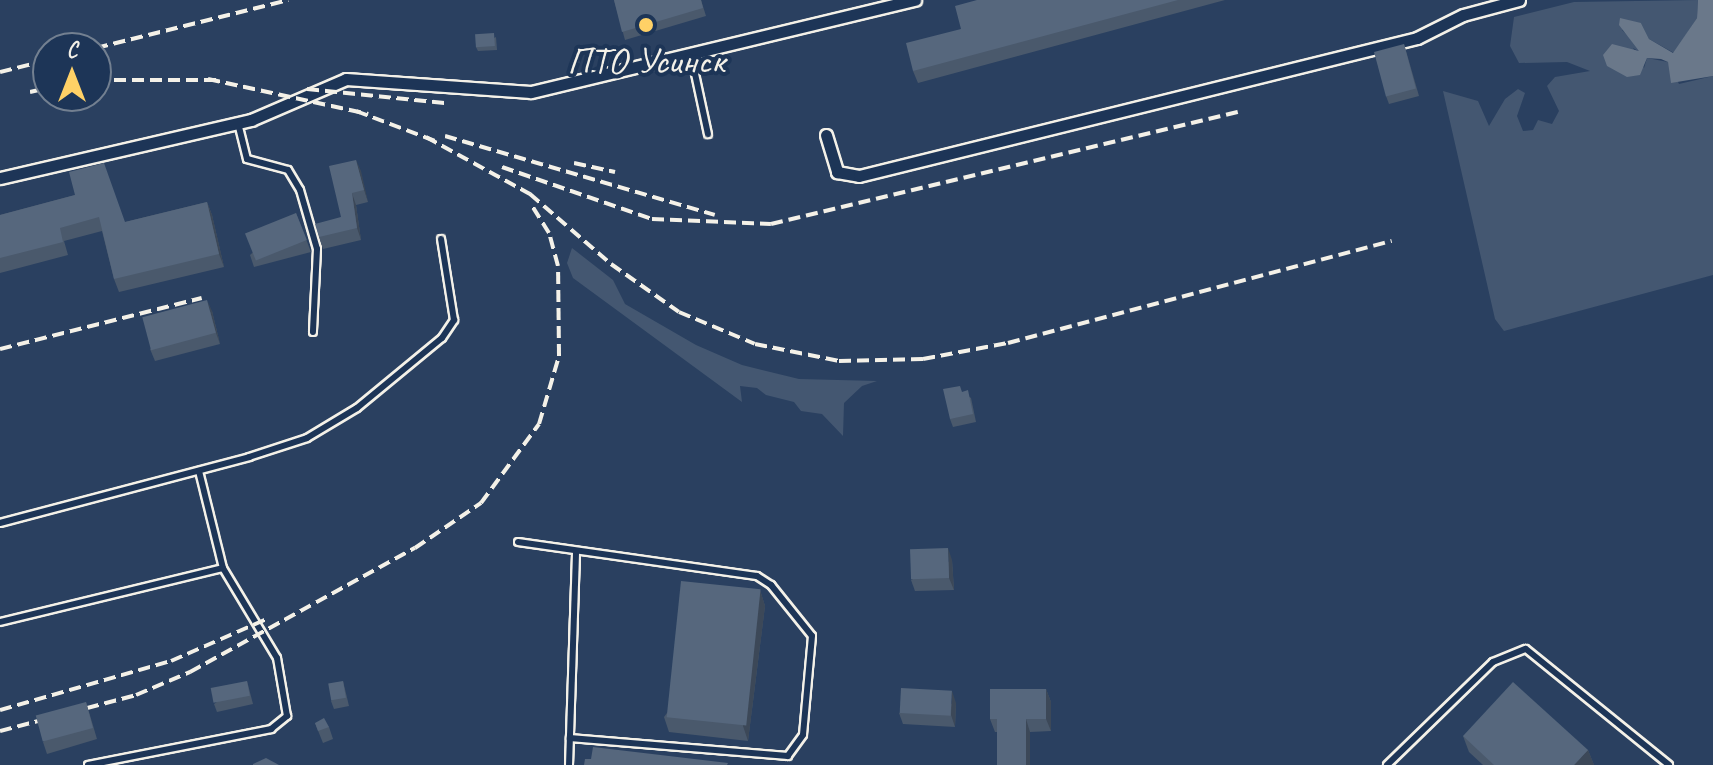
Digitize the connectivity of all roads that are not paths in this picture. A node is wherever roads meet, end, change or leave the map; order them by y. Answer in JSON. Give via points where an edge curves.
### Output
{"nodes":[{"id":1,"x":915,"y":0,"type":"edge"},
{"id":2,"x":1519,"y":0,"type":"edge"},
{"id":3,"x":691,"y":55,"type":"junction"},
{"id":4,"x":238,"y":123,"type":"junction"},
{"id":5,"x":708,"y":134,"type":"dead end"},
{"id":6,"x":826,"y":135,"type":"dead end"},
{"id":7,"x":0,"y":178,"type":"edge"},
{"id":8,"x":441,"y":239,"type":"dead end"},
{"id":9,"x":313,"y":332,"type":"dead end"},
{"id":10,"x":199,"y":471,"type":"junction"},
{"id":11,"x":0,"y":523,"type":"edge"},
{"id":12,"x":518,"y":542,"type":"dead end"},
{"id":13,"x":576,"y":551,"type":"junction"},
{"id":14,"x":223,"y":568,"type":"junction"},
{"id":15,"x":0,"y":622,"type":"edge"},
{"id":16,"x":570,"y":738,"type":"junction"},
{"id":17,"x":88,"y":765,"type":"edge"},
{"id":18,"x":569,"y":765,"type":"edge"},
{"id":19,"x":1387,"y":765,"type":"edge"},
{"id":20,"x":1669,"y":765,"type":"edge"}],
"edges":[{"from":1,"to":3,"type":"street"},
{"from":2,"to":6,"type":"street","via":[[1463,15],[1417,38],[859,176],[837,172]]},
{"from":3,"to":4,"type":"street","via":[[531,92],[355,78]]},
{"from":3,"to":5,"type":"lane"},
{"from":4,"to":7,"type":"street"},
{"from":4,"to":9,"type":"lane","via":[[247,159],[288,170],[300,190],[317,249]]},
{"from":8,"to":10,"type":"lane","via":[[444,276],[456,311],[442,338],[357,408],[307,438]]},
{"from":10,"to":11,"type":"lane"},
{"from":10,"to":14,"type":"lane"},
{"from":12,"to":13,"type":"lane"},
{"from":13,"to":16,"type":"lane"},
{"from":13,"to":16,"type":"lane","via":[[757,576],[808,626],[812,646],[803,735],[788,756]]},
{"from":14,"to":15,"type":"lane"},
{"from":14,"to":17,"type":"lane","via":[[277,658],[287,716],[271,729]]},
{"from":16,"to":18,"type":"lane"},
{"from":19,"to":20,"type":"lane","via":[[1493,662],[1526,649]]}]}
